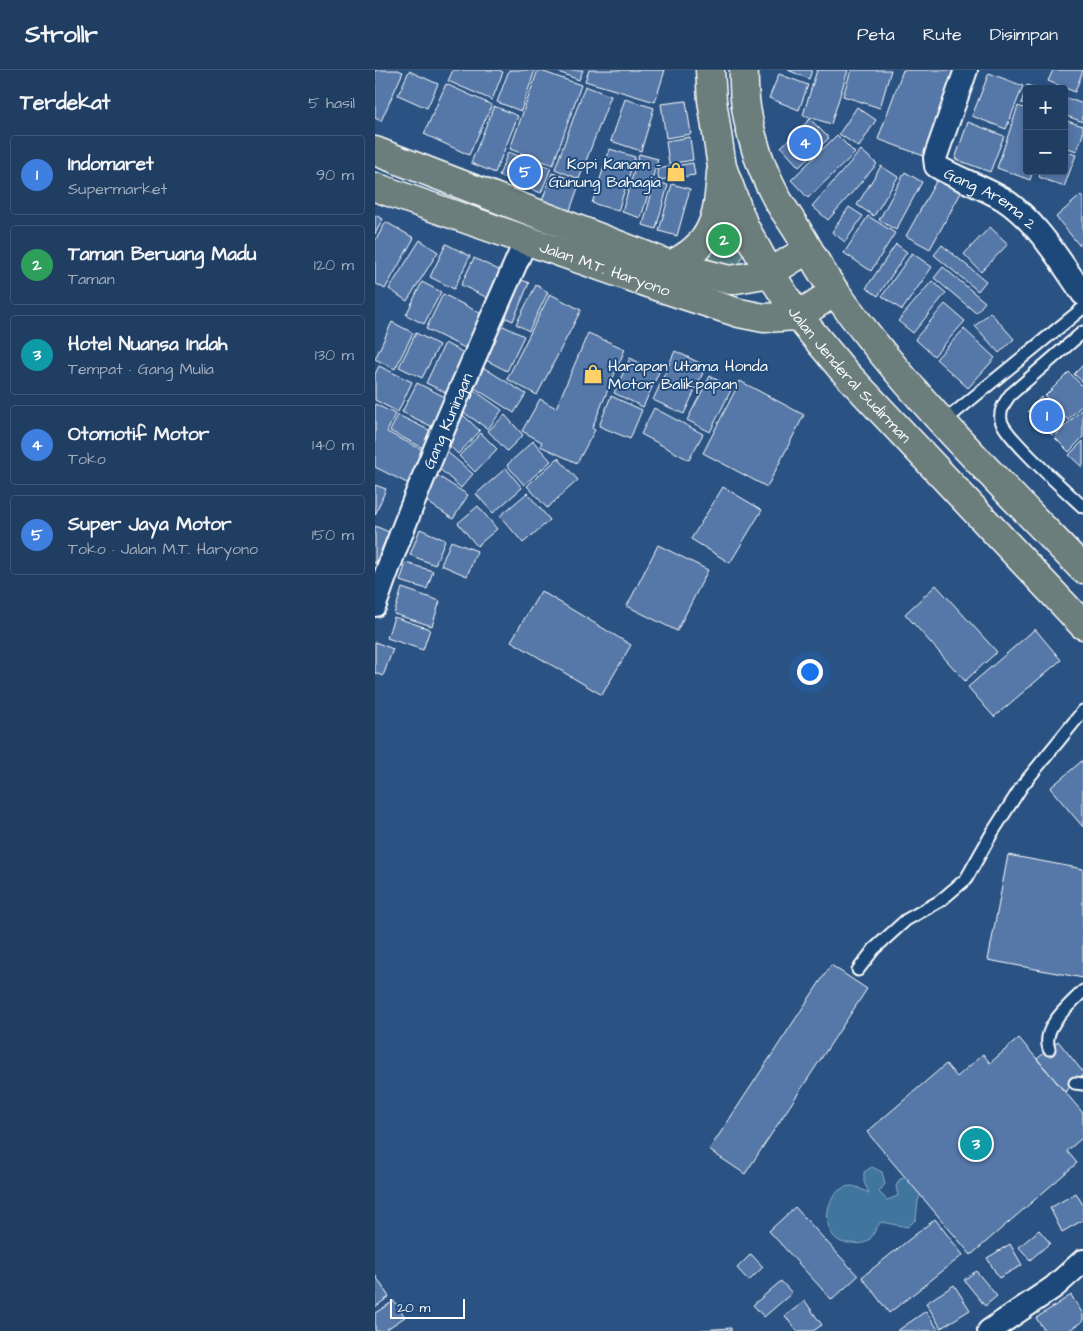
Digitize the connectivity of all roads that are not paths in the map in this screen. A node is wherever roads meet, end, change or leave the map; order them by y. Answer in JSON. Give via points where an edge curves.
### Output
{"nodes":[{"id":1,"x":710,"y":70,"type":"edge"},
{"id":2,"x":744,"y":70,"type":"edge"},
{"id":3,"x":966,"y":70,"type":"edge"},
{"id":4,"x":375,"y":152,"type":"edge"},
{"id":5,"x":722,"y":167,"type":"junction"},
{"id":6,"x":375,"y":187,"type":"edge"},
{"id":7,"x":526,"y":240,"type":"junction"},
{"id":8,"x":808,"y":248,"type":"junction"},
{"id":9,"x":670,"y":265,"type":"junction"},
{"id":10,"x":770,"y":273,"type":"junction"},
{"id":11,"x":834,"y":292,"type":"junction"},
{"id":12,"x":1083,"y":294,"type":"edge"},
{"id":13,"x":1083,"y":308,"type":"edge"},
{"id":14,"x":798,"y":316,"type":"junction"},
{"id":15,"x":1083,"y":332,"type":"edge"},
{"id":16,"x":942,"y":423,"type":"junction"},
{"id":17,"x":1083,"y":508,"type":"edge"},
{"id":18,"x":1083,"y":569,"type":"edge"},
{"id":19,"x":375,"y":606,"type":"edge"},
{"id":20,"x":1083,"y":625,"type":"edge"},
{"id":21,"x":1083,"y":711,"type":"edge"},
{"id":22,"x":859,"y":970,"type":"dead end"},
{"id":23,"x":1083,"y":991,"type":"edge"},
{"id":24,"x":1049,"y":1049,"type":"dead end"},
{"id":25,"x":1083,"y":1261,"type":"edge"},
{"id":26,"x":989,"y":1331,"type":"edge"}],
"edges":[{"from":1,"to":5,"type":"main road","name":"Jalan Jenderal Sudirman"},
{"from":2,"to":8,"type":"main road","via":[[746,114],[757,152],[775,196]]},
{"from":3,"to":12,"type":"street","name":"Gang Arema 2","via":[[935,158],[936,166],[1004,200],[1023,216],[1040,233]]},
{"from":4,"to":9,"type":"main road","name":"Jalan M.T. Haryono"},
{"from":5,"to":9,"type":"main road","via":[[717,212],[707,236],[685,258]]},
{"from":5,"to":10,"type":"main road","name":"Jalan Jenderal Sudirman","via":[[744,226]]},
{"from":6,"to":7,"type":"main road","name":"Jalan M.T. Haryono"},
{"from":7,"to":14,"type":"main road","name":"Jalan M.T. Haryono","via":[[739,313],[764,318]]},
{"from":7,"to":19,"type":"street","name":"Gang Kuningan","via":[[441,434]]},
{"from":8,"to":10,"type":"main road","name":"Jalan M.T. Haryono"},
{"from":8,"to":11,"type":"main road"},
{"from":9,"to":10,"type":"main road","name":"Jalan M.T. Haryono","via":[[730,280]]},
{"from":10,"to":14,"type":"main road","name":"Jalan Jenderal Sudirman"},
{"from":11,"to":14,"type":"main road"},
{"from":11,"to":16,"type":"main road"},
{"from":13,"to":16,"type":"lane"},
{"from":14,"to":20,"type":"main road","name":"Jalan Jenderal Sudirman","via":[[843,370]]},
{"from":15,"to":17,"type":"lane","via":[[1010,395],[1000,419],[1017,444]]},
{"from":16,"to":18,"type":"main road"},
{"from":21,"to":22,"type":"lane","via":[[1022,786],[966,878],[940,901],[906,920],[875,949]]},
{"from":23,"to":24,"type":"lane","via":[[1057,1019],[1047,1040]]},
{"from":25,"to":26,"type":"street","via":[[1054,1287]]}]}
